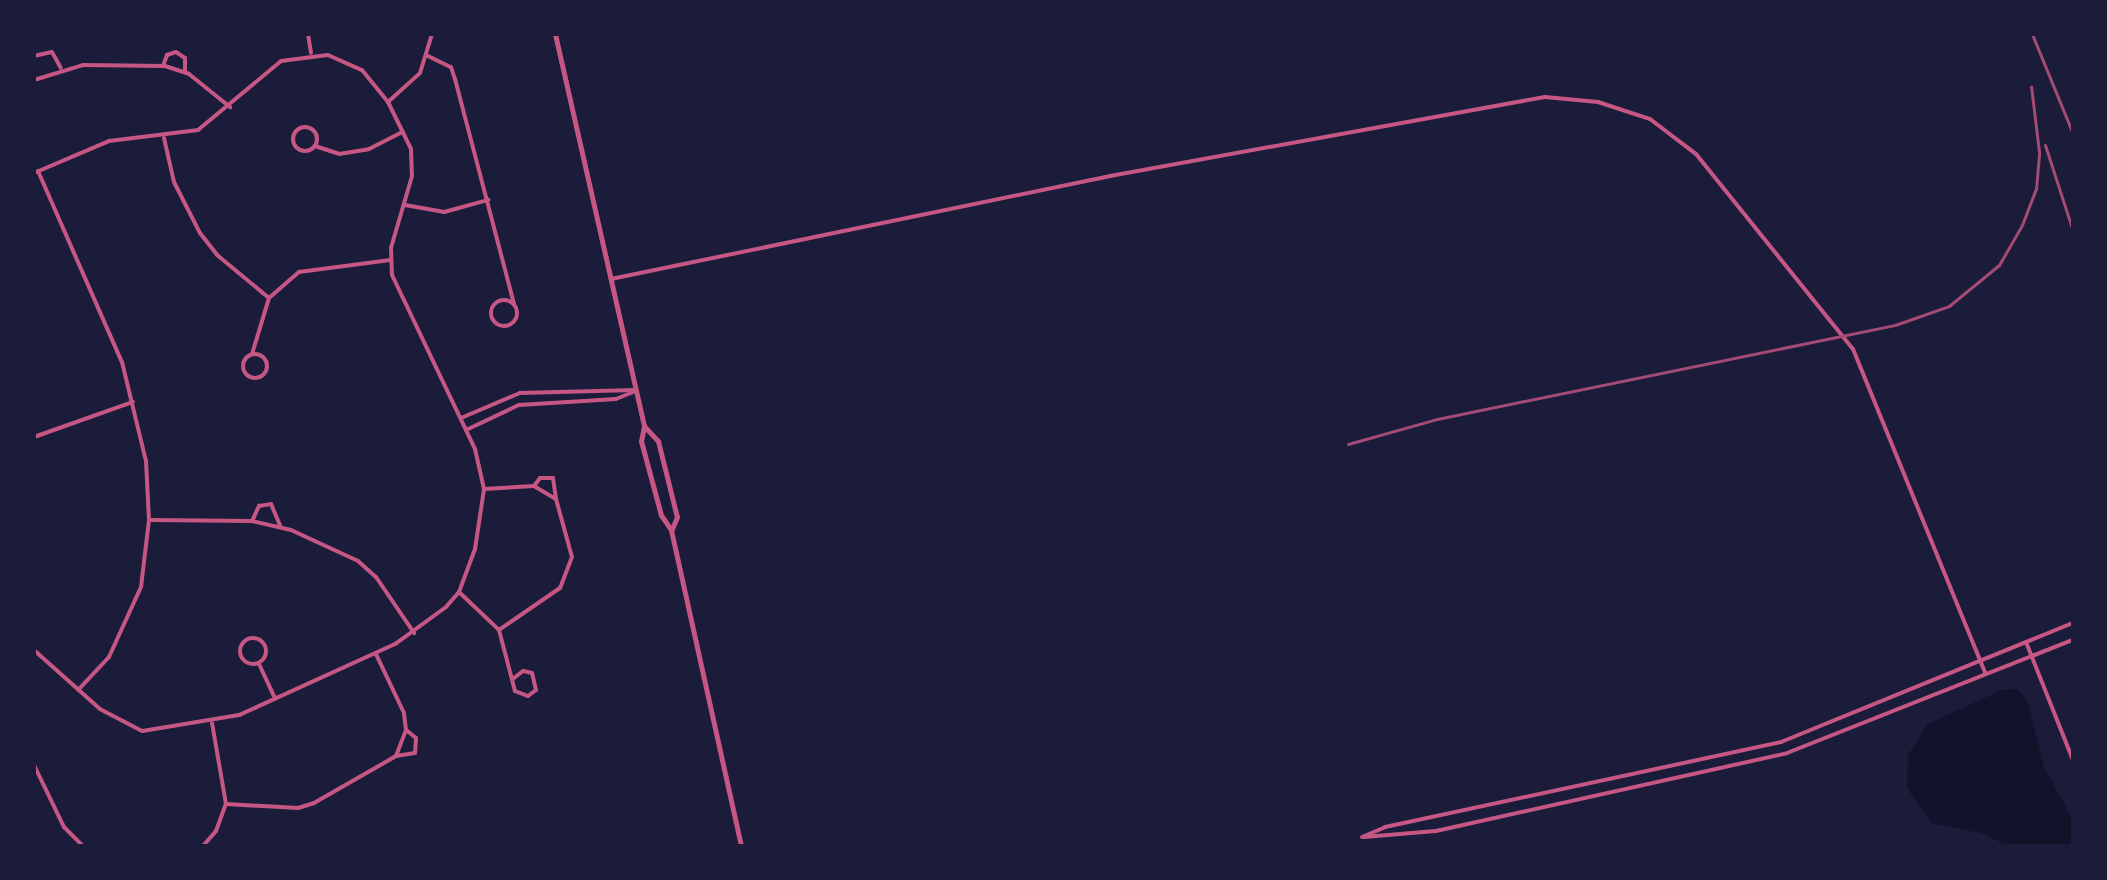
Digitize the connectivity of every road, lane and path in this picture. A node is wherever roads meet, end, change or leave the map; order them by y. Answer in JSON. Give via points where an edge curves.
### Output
{"nodes":[{"id":1,"x":308,"y":34,"type":"edge"},
{"id":2,"x":432,"y":34,"type":"edge"},
{"id":3,"x":555,"y":34,"type":"edge"},
{"id":4,"x":311,"y":53,"type":"junction"},
{"id":5,"x":34,"y":56,"type":"edge"},
{"id":6,"x":428,"y":56,"type":"junction"},
{"id":7,"x":163,"y":66,"type":"junction"},
{"id":8,"x":61,"y":68,"type":"junction"},
{"id":9,"x":34,"y":70,"type":"edge"},
{"id":10,"x":185,"y":72,"type":"junction"},
{"id":11,"x":36,"y":79,"type":"edge"},
{"id":12,"x":388,"y":102,"type":"junction"},
{"id":13,"x":230,"y":107,"type":"junction"},
{"id":14,"x":403,"y":132,"type":"junction"},
{"id":15,"x":164,"y":137,"type":"junction"},
{"id":16,"x":315,"y":146,"type":"junction"},
{"id":17,"x":36,"y":172,"type":"edge"},
{"id":18,"x":488,"y":200,"type":"junction"},
{"id":19,"x":405,"y":205,"type":"junction"},
{"id":20,"x":390,"y":260,"type":"junction"},
{"id":21,"x":611,"y":279,"type":"junction"},
{"id":22,"x":269,"y":298,"type":"junction"},
{"id":23,"x":514,"y":304,"type":"junction"},
{"id":24,"x":252,"y":354,"type":"junction"},
{"id":25,"x":636,"y":390,"type":"junction"},
{"id":26,"x":133,"y":402,"type":"junction"},
{"id":27,"x":460,"y":419,"type":"junction"},
{"id":28,"x":644,"y":426,"type":"junction"},
{"id":29,"x":466,"y":430,"type":"junction"},
{"id":30,"x":34,"y":437,"type":"edge"},
{"id":31,"x":534,"y":486,"type":"junction"},
{"id":32,"x":484,"y":489,"type":"junction"},
{"id":33,"x":556,"y":499,"type":"junction"},
{"id":34,"x":149,"y":520,"type":"junction"},
{"id":35,"x":252,"y":521,"type":"junction"},
{"id":36,"x":280,"y":525,"type":"junction"},
{"id":37,"x":671,"y":530,"type":"junction"},
{"id":38,"x":459,"y":592,"type":"junction"},
{"id":39,"x":2073,"y":623,"type":"edge"},
{"id":40,"x":499,"y":630,"type":"junction"},
{"id":41,"x":414,"y":633,"type":"junction"},
{"id":42,"x":2073,"y":640,"type":"edge"},
{"id":43,"x":2026,"y":642,"type":"junction"},
{"id":44,"x":34,"y":650,"type":"edge"},
{"id":45,"x":376,"y":654,"type":"junction"},
{"id":46,"x":2031,"y":657,"type":"junction"},
{"id":47,"x":1979,"y":661,"type":"junction"},
{"id":48,"x":259,"y":664,"type":"junction"},
{"id":49,"x":1985,"y":673,"type":"junction"},
{"id":50,"x":514,"y":678,"type":"junction"},
{"id":51,"x":78,"y":690,"type":"junction"},
{"id":52,"x":275,"y":699,"type":"junction"},
{"id":53,"x":212,"y":723,"type":"junction"},
{"id":54,"x":406,"y":730,"type":"junction"},
{"id":55,"x":396,"y":756,"type":"junction"},
{"id":56,"x":2073,"y":760,"type":"edge"},
{"id":57,"x":34,"y":765,"type":"edge"},
{"id":58,"x":226,"y":804,"type":"junction"},
{"id":59,"x":83,"y":846,"type":"edge"},
{"id":60,"x":203,"y":846,"type":"edge"},
{"id":61,"x":741,"y":846,"type":"edge"}],
"edges":[{"from":1,"to":4,"type":"street"},
{"from":2,"to":6,"type":"street"},
{"from":3,"to":21,"type":"street"},
{"from":4,"to":12,"type":"street","via":[[352,63]]},
{"from":4,"to":13,"type":"street","via":[[266,69]]},
{"from":5,"to":8,"type":"street","via":[[52,52]]},
{"from":6,"to":12,"type":"street","via":[[412,85]]},
{"from":6,"to":18,"type":"street","via":[[451,67]]},
{"from":7,"to":8,"type":"street"},
{"from":7,"to":10,"type":"street"},
{"from":7,"to":10,"type":"street","via":[[167,55],[176,52],[185,58]]},
{"from":8,"to":11,"type":"street"},
{"from":9,"to":11,"type":"street"},
{"from":10,"to":13,"type":"street"},
{"from":12,"to":14,"type":"street"},
{"from":13,"to":15,"type":"street","via":[[198,130]]},
{"from":14,"to":16,"type":"street","via":[[369,149],[339,154]]},
{"from":14,"to":19,"type":"street","via":[[413,163]]},
{"from":15,"to":17,"type":"street","via":[[96,145]]},
{"from":15,"to":22,"type":"street","via":[[174,182],[200,233],[217,255]]},
{"from":16,"to":16,"type":"street","via":[[313,129],[296,131],[298,148]]},
{"from":17,"to":26,"type":"street","via":[[108,328]]},
{"from":18,"to":19,"type":"street","via":[[444,212]]},
{"from":18,"to":23,"type":"street"},
{"from":19,"to":20,"type":"street"},
{"from":20,"to":22,"type":"street","via":[[299,272]]},
{"from":20,"to":27,"type":"street","via":[[395,283]]},
{"from":21,"to":25,"type":"street"},
{"from":21,"to":47,"type":"street","via":[[1110,176],[1545,97],[1598,102],[1650,119],[1696,154],[1853,349]]},
{"from":22,"to":24,"type":"street"},
{"from":23,"to":23,"type":"street","via":[[497,302],[493,320],[511,324]]},
{"from":24,"to":24,"type":"street","via":[[243,369],[257,378],[266,364]]},
{"from":25,"to":27,"type":"street","via":[[520,393]]},
{"from":25,"to":28,"type":"street"},
{"from":25,"to":29,"type":"street","via":[[605,400],[519,405]]},
{"from":26,"to":30,"type":"street"},
{"from":26,"to":34,"type":"street","via":[[146,461]]},
{"from":27,"to":29,"type":"street"},
{"from":28,"to":37,"type":"street","via":[[641,441],[661,515]]},
{"from":28,"to":37,"type":"street","via":[[658,441],[677,517]]},
{"from":29,"to":32,"type":"street"},
{"from":31,"to":32,"type":"street"},
{"from":31,"to":33,"type":"street"},
{"from":31,"to":33,"type":"street","via":[[540,478],[553,478]]},
{"from":32,"to":38,"type":"street","via":[[483,525]]},
{"from":33,"to":40,"type":"street","via":[[572,557],[567,579]]},
{"from":34,"to":35,"type":"street"},
{"from":34,"to":51,"type":"street","via":[[141,587],[126,631]]},
{"from":35,"to":36,"type":"street"},
{"from":35,"to":36,"type":"street","via":[[259,506],[271,504]]},
{"from":36,"to":41,"type":"street","via":[[358,561],[376,577]]},
{"from":37,"to":61,"type":"street"},
{"from":38,"to":40,"type":"street"},
{"from":38,"to":41,"type":"street"},
{"from":39,"to":43,"type":"street"},
{"from":40,"to":50,"type":"street"},
{"from":41,"to":45,"type":"street"},
{"from":42,"to":46,"type":"street"},
{"from":43,"to":46,"type":"street"},
{"from":43,"to":47,"type":"street"},
{"from":44,"to":51,"type":"street"},
{"from":45,"to":52,"type":"street"},
{"from":45,"to":54,"type":"street","via":[[404,713]]},
{"from":46,"to":49,"type":"street"},
{"from":46,"to":56,"type":"street"},
{"from":47,"to":49,"type":"street"},
{"from":47,"to":49,"type":"street","via":[[1781,742],[1385,827],[1362,837],[1436,831],[1787,753]]},
{"from":48,"to":48,"type":"street","via":[[266,646],[248,639],[241,656],[248,664]]},
{"from":48,"to":52,"type":"street"},
{"from":50,"to":50,"type":"street","via":[[519,694],[536,690],[532,673],[523,671]]},
{"from":51,"to":53,"type":"street","via":[[115,720],[142,731]]},
{"from":52,"to":53,"type":"street"},
{"from":53,"to":58,"type":"street"},
{"from":54,"to":55,"type":"street"},
{"from":54,"to":55,"type":"street","via":[[416,738],[415,753]]},
{"from":55,"to":58,"type":"street","via":[[298,808]]},
{"from":57,"to":59,"type":"street","via":[[64,827]]},
{"from":58,"to":60,"type":"street","via":[[216,831]]}]}
